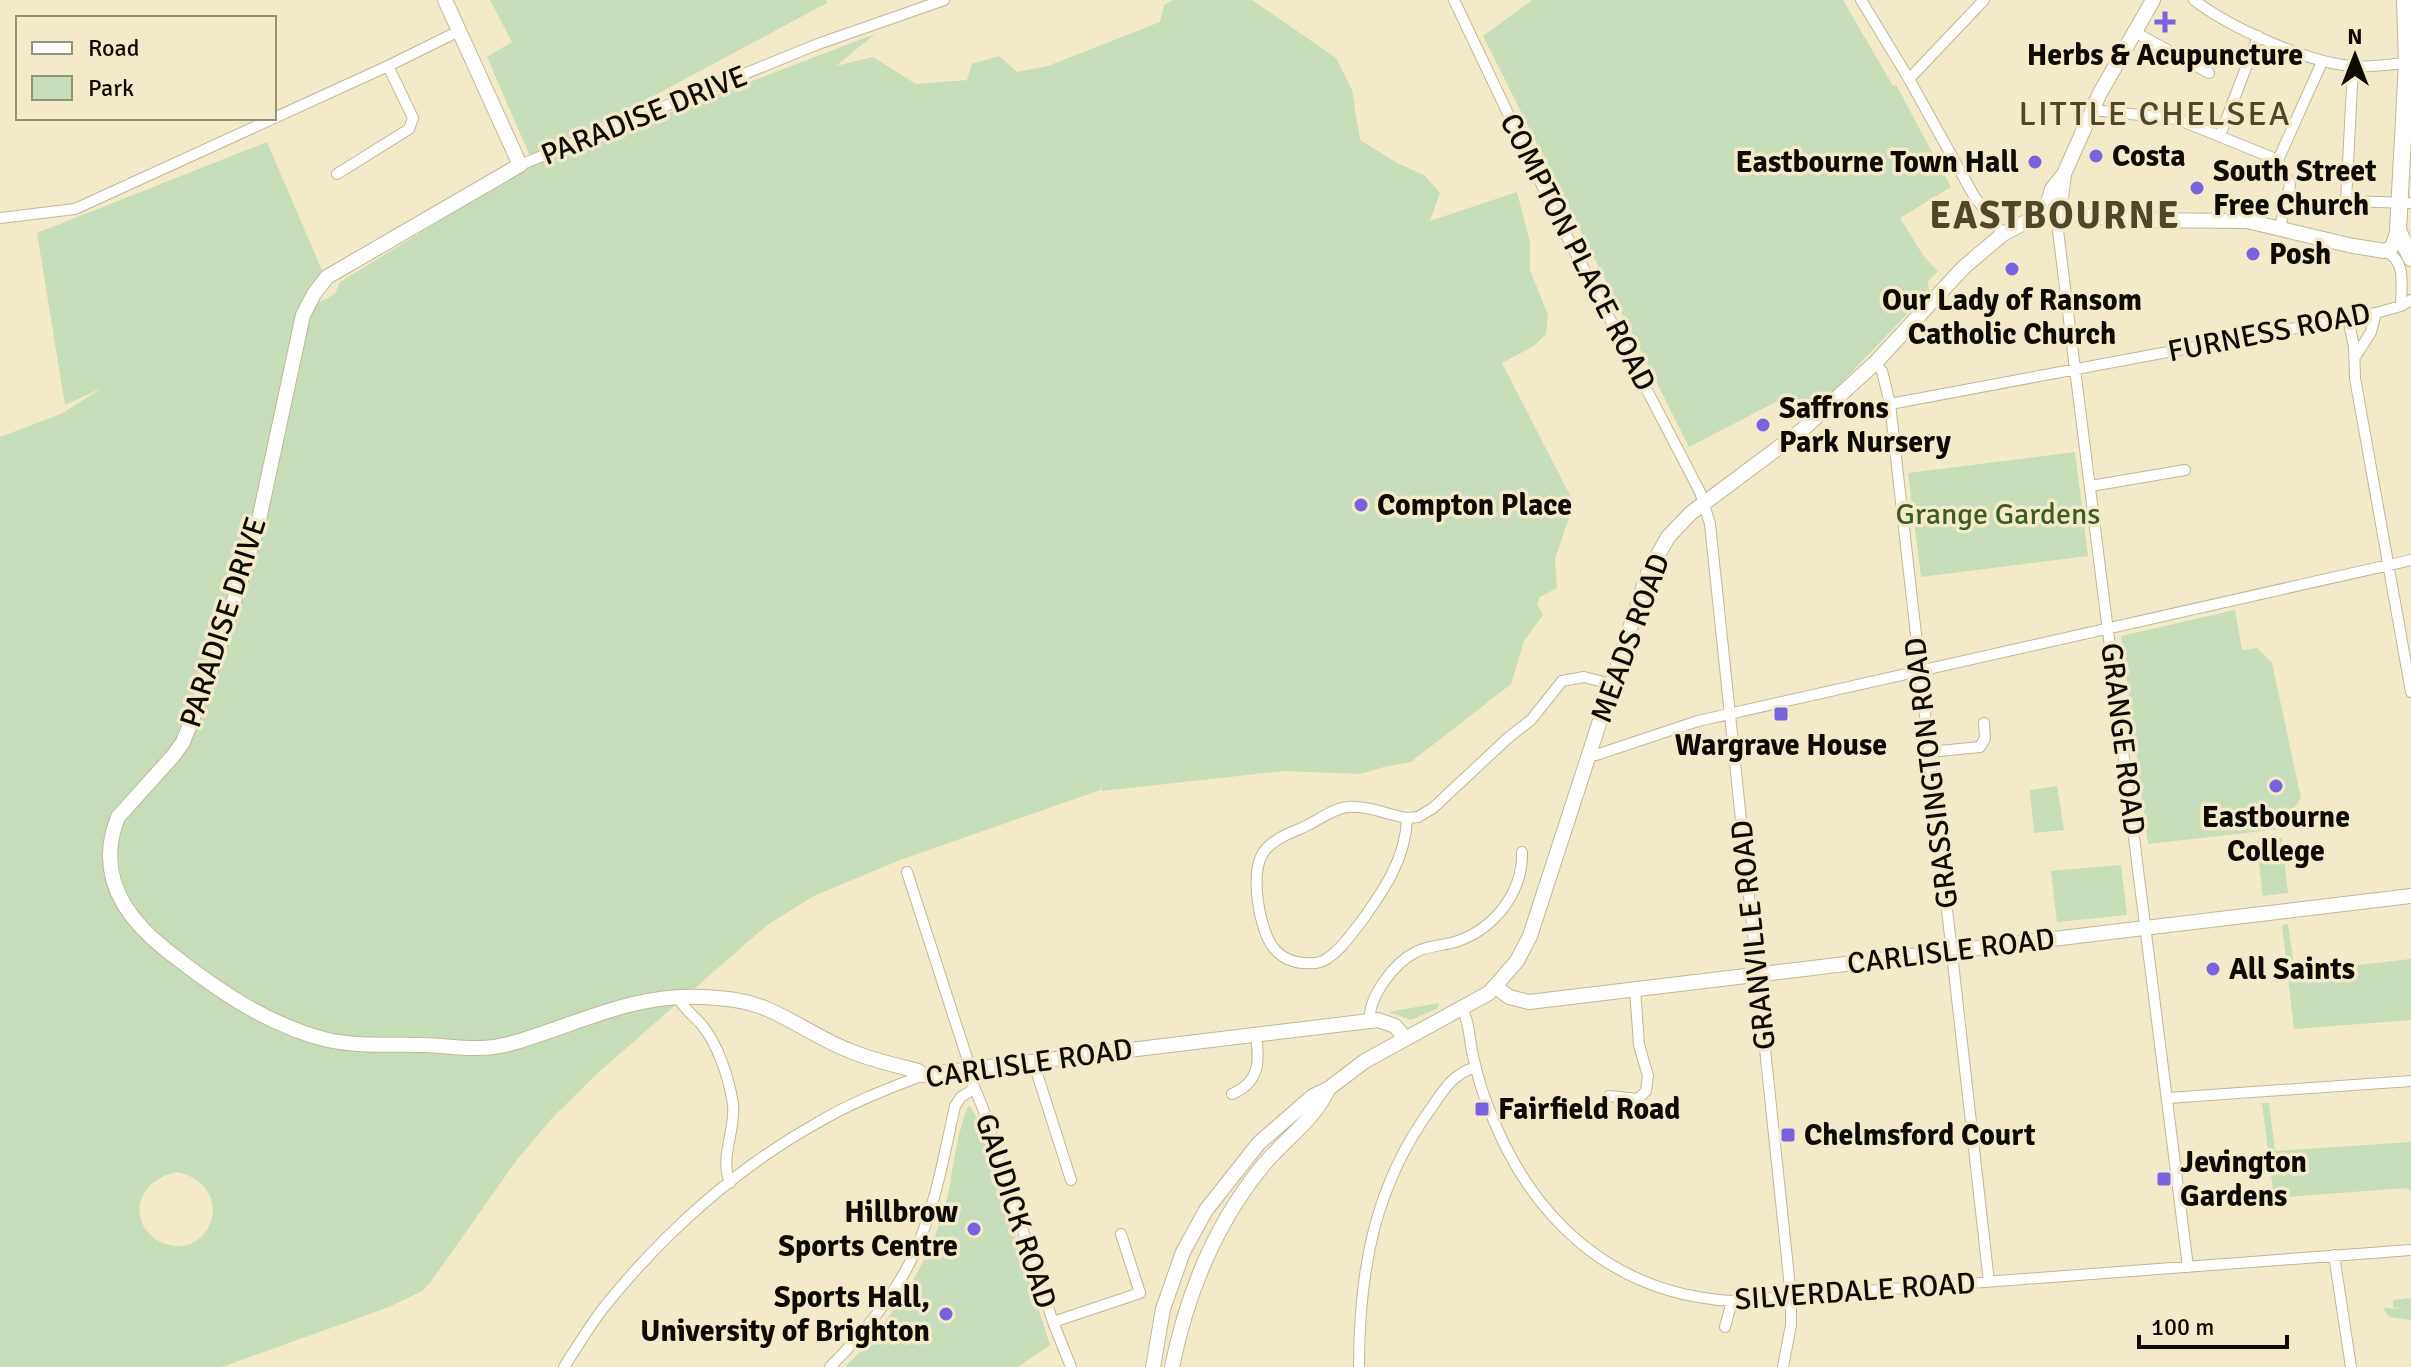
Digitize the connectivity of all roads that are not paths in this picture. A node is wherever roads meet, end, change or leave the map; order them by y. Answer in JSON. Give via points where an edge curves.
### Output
{"nodes":[{"id":1,"x":445,"y":0,"type":"edge"},
{"id":2,"x":944,"y":0,"type":"edge"},
{"id":3,"x":1454,"y":0,"type":"edge"},
{"id":4,"x":1861,"y":0,"type":"edge"},
{"id":5,"x":1984,"y":0,"type":"edge"},
{"id":6,"x":2153,"y":0,"type":"edge"},
{"id":7,"x":2194,"y":0,"type":"edge"},
{"id":8,"x":2407,"y":1,"type":"edge"},
{"id":9,"x":459,"y":31,"type":"junction"},
{"id":10,"x":2133,"y":31,"type":"junction"},
{"id":11,"x":2258,"y":36,"type":"junction"},
{"id":12,"x":2409,"y":42,"type":"edge"},
{"id":13,"x":2322,"y":62,"type":"junction"},
{"id":14,"x":2407,"y":63,"type":"junction"},
{"id":15,"x":388,"y":66,"type":"junction"},
{"id":16,"x":2353,"y":67,"type":"junction"},
{"id":17,"x":2209,"y":73,"type":"dead end"},
{"id":18,"x":1909,"y":79,"type":"junction"},
{"id":19,"x":2093,"y":110,"type":"junction"},
{"id":20,"x":276,"y":117,"type":"edge"},
{"id":21,"x":270,"y":120,"type":"edge"},
{"id":22,"x":2220,"y":136,"type":"junction"},
{"id":23,"x":2407,"y":148,"type":"edge"},
{"id":24,"x":2278,"y":160,"type":"junction"},
{"id":25,"x":520,"y":165,"type":"junction"},
{"id":26,"x":337,"y":174,"type":"dead end"},
{"id":27,"x":2405,"y":204,"type":"edge"},
{"id":28,"x":2052,"y":213,"type":"junction"},
{"id":29,"x":0,"y":218,"type":"edge"},
{"id":30,"x":2280,"y":227,"type":"junction"},
{"id":31,"x":2398,"y":230,"type":"junction"},
{"id":32,"x":2003,"y":234,"type":"junction"},
{"id":33,"x":2385,"y":251,"type":"junction"},
{"id":34,"x":2409,"y":255,"type":"edge"},
{"id":35,"x":2406,"y":303,"type":"edge"},
{"id":36,"x":2376,"y":313,"type":"junction"},
{"id":37,"x":2348,"y":318,"type":"junction"},
{"id":38,"x":2355,"y":357,"type":"junction"},
{"id":39,"x":1875,"y":363,"type":"junction"},
{"id":40,"x":2075,"y":369,"type":"junction"},
{"id":41,"x":1890,"y":404,"type":"junction"},
{"id":42,"x":2185,"y":470,"type":"dead end"},
{"id":43,"x":2091,"y":486,"type":"junction"},
{"id":44,"x":1704,"y":502,"type":"junction"},
{"id":45,"x":2411,"y":560,"type":"edge"},
{"id":46,"x":2389,"y":565,"type":"junction"},
{"id":47,"x":2109,"y":627,"type":"junction"},
{"id":48,"x":1919,"y":670,"type":"junction"},
{"id":49,"x":1611,"y":684,"type":"junction"},
{"id":50,"x":2411,"y":692,"type":"edge"},
{"id":51,"x":1730,"y":714,"type":"junction"},
{"id":52,"x":1984,"y":723,"type":"dead end"},
{"id":53,"x":1929,"y":752,"type":"junction"},
{"id":54,"x":1588,"y":755,"type":"junction"},
{"id":55,"x":1407,"y":818,"type":"junction"},
{"id":56,"x":1522,"y":852,"type":"dead end"},
{"id":57,"x":907,"y":872,"type":"dead end"},
{"id":58,"x":2411,"y":896,"type":"edge"},
{"id":59,"x":2147,"y":927,"type":"junction"},
{"id":60,"x":1951,"y":951,"type":"junction"},
{"id":61,"x":1756,"y":974,"type":"junction"},
{"id":62,"x":1496,"y":987,"type":"junction"},
{"id":63,"x":1635,"y":989,"type":"junction"},
{"id":64,"x":677,"y":996,"type":"junction"},
{"id":65,"x":1462,"y":1009,"type":"junction"},
{"id":66,"x":1370,"y":1020,"type":"junction"},
{"id":67,"x":1256,"y":1034,"type":"junction"},
{"id":68,"x":1405,"y":1038,"type":"junction"},
{"id":69,"x":1033,"y":1061,"type":"junction"},
{"id":70,"x":1476,"y":1067,"type":"junction"},
{"id":71,"x":969,"y":1068,"type":"junction"},
{"id":72,"x":923,"y":1075,"type":"junction"},
{"id":73,"x":2411,"y":1081,"type":"edge"},
{"id":74,"x":974,"y":1089,"type":"junction"},
{"id":75,"x":1328,"y":1089,"type":"junction"},
{"id":76,"x":1232,"y":1094,"type":"dead end"},
{"id":77,"x":1609,"y":1096,"type":"dead end"},
{"id":78,"x":2168,"y":1098,"type":"junction"},
{"id":79,"x":1071,"y":1180,"type":"dead end"},
{"id":80,"x":730,"y":1183,"type":"junction"},
{"id":81,"x":1121,"y":1234,"type":"dead end"},
{"id":82,"x":2411,"y":1250,"type":"edge"},
{"id":83,"x":2334,"y":1255,"type":"junction"},
{"id":84,"x":2188,"y":1267,"type":"junction"},
{"id":85,"x":1989,"y":1282,"type":"junction"},
{"id":86,"x":1791,"y":1297,"type":"junction"},
{"id":87,"x":1732,"y":1301,"type":"junction"},
{"id":88,"x":1053,"y":1322,"type":"junction"},
{"id":89,"x":1725,"y":1327,"type":"dead end"},
{"id":90,"x":564,"y":1367,"type":"edge"},
{"id":91,"x":830,"y":1367,"type":"edge"},
{"id":92,"x":1071,"y":1367,"type":"edge"},
{"id":93,"x":1153,"y":1367,"type":"edge"},
{"id":94,"x":1172,"y":1367,"type":"edge"},
{"id":95,"x":1359,"y":1367,"type":"edge"},
{"id":96,"x":1783,"y":1367,"type":"edge"},
{"id":97,"x":2351,"y":1367,"type":"edge"}],
"edges":[{"from":1,"to":9,"type":"street"},
{"from":2,"to":25,"type":"street","name":"PARADISE DRIVE","via":[[818,44]]},
{"from":3,"to":44,"type":"street","name":"COMPTON PLACE ROAD","via":[[1560,223]]},
{"from":4,"to":18,"type":"street"},
{"from":5,"to":18,"type":"street"},
{"from":6,"to":10,"type":"street"},
{"from":7,"to":11,"type":"street"},
{"from":8,"to":12,"type":"main road"},
{"from":9,"to":15,"type":"street"},
{"from":9,"to":25,"type":"street"},
{"from":10,"to":17,"type":"street"},
{"from":10,"to":19,"type":"street"},
{"from":11,"to":13,"type":"street"},
{"from":11,"to":22,"type":"street"},
{"from":12,"to":14,"type":"main road"},
{"from":13,"to":16,"type":"street"},
{"from":13,"to":24,"type":"street"},
{"from":14,"to":16,"type":"street"},
{"from":14,"to":23,"type":"main road"},
{"from":15,"to":20,"type":"street"},
{"from":15,"to":26,"type":"street","via":[[413,118],[409,129]]},
{"from":16,"to":27,"type":"street","via":[[2346,201]]},
{"from":18,"to":32,"type":"street","via":[[1974,196]]},
{"from":19,"to":22,"type":"street","via":[[2177,119]]},
{"from":19,"to":28,"type":"street"},
{"from":21,"to":29,"type":"street","via":[[75,209]]},
{"from":22,"to":24,"type":"street"},
{"from":23,"to":27,"type":"main road"},
{"from":24,"to":30,"type":"street","via":[[2290,185]]},
{"from":25,"to":64,"type":"street","name":"PARADISE DRIVE","via":[[327,277],[314,294],[294,350],[257,529],[216,656],[183,742],[118,817],[109,846],[110,864],[125,909],[146,934],[243,1004],[328,1039],[490,1048],[615,1007]]},
{"from":27,"to":31,"type":"main road"},
{"from":28,"to":30,"type":"street","via":[[2131,220],[2238,220]]},
{"from":28,"to":32,"type":"street","name":"MEADS ROAD"},
{"from":28,"to":40,"type":"street","name":"GRANGE ROAD"},
{"from":30,"to":33,"type":"street"},
{"from":31,"to":33,"type":"street"},
{"from":31,"to":34,"type":"main road"},
{"from":32,"to":39,"type":"street","name":"MEADS ROAD","via":[[1959,271]]},
{"from":33,"to":35,"type":"street","via":[[2400,266]]},
{"from":35,"to":36,"type":"street","name":"FURNESS ROAD"},
{"from":36,"to":37,"type":"street","name":"FURNESS ROAD"},
{"from":36,"to":38,"type":"street"},
{"from":37,"to":38,"type":"street"},
{"from":37,"to":40,"type":"street","name":"FURNESS ROAD"},
{"from":38,"to":46,"type":"street"},
{"from":39,"to":41,"type":"street","name":"GRASSINGTON ROAD"},
{"from":39,"to":44,"type":"street","name":"MEADS ROAD","via":[[1802,430]]},
{"from":40,"to":41,"type":"street","name":"FURNESS ROAD"},
{"from":40,"to":43,"type":"street","name":"GRANGE ROAD"},
{"from":41,"to":48,"type":"street","name":"GRASSINGTON ROAD"},
{"from":42,"to":43,"type":"street"},
{"from":43,"to":47,"type":"street","name":"GRANGE ROAD"},
{"from":44,"to":49,"type":"street","name":"MEADS ROAD","via":[[1668,537],[1648,573]]},
{"from":44,"to":51,"type":"street","name":"GRANVILLE ROAD"},
{"from":45,"to":46,"type":"street"},
{"from":46,"to":47,"type":"street"},
{"from":46,"to":50,"type":"street"},
{"from":47,"to":48,"type":"street"},
{"from":47,"to":59,"type":"street","name":"GRANGE ROAD"},
{"from":48,"to":51,"type":"street"},
{"from":48,"to":53,"type":"street","name":"GRASSINGTON ROAD"},
{"from":49,"to":54,"type":"street","name":"MEADS ROAD"},
{"from":49,"to":55,"type":"street","via":[[1584,677],[1562,681],[1531,720],[1433,808]]},
{"from":51,"to":54,"type":"street"},
{"from":51,"to":61,"type":"street","name":"GRANVILLE ROAD"},
{"from":52,"to":53,"type":"street","via":[[1980,747]]},
{"from":53,"to":60,"type":"street","name":"GRASSINGTON ROAD"},
{"from":54,"to":62,"type":"street","name":"MEADS ROAD","via":[[1530,936]]},
{"from":55,"to":55,"type":"street","via":[[1406,839],[1392,874],[1340,947],[1314,963],[1290,960],[1276,951],[1262,921],[1257,888],[1260,859],[1269,846],[1343,808]]},
{"from":56,"to":66,"type":"street","via":[[1520,881],[1506,905],[1474,933],[1407,958],[1375,995]]},
{"from":57,"to":71,"type":"street","name":"GAUDICK ROAD"},
{"from":58,"to":59,"type":"street","name":"CARLISLE ROAD"},
{"from":59,"to":60,"type":"street","name":"CARLISLE ROAD"},
{"from":59,"to":78,"type":"street","name":"GRANGE ROAD"},
{"from":60,"to":61,"type":"street","name":"CARLISLE ROAD"},
{"from":60,"to":85,"type":"street","name":"GRASSINGTON ROAD"},
{"from":61,"to":63,"type":"street","name":"CARLISLE ROAD"},
{"from":61,"to":86,"type":"street","name":"GRANVILLE ROAD"},
{"from":62,"to":63,"type":"street","name":"CARLISLE ROAD","via":[[1529,1002]]},
{"from":62,"to":65,"type":"street","name":"MEADS ROAD"},
{"from":63,"to":77,"type":"street","via":[[1648,1084],[1638,1099]]},
{"from":64,"to":72,"type":"street","name":"PARADISE DRIVE","via":[[731,999],[767,1009],[851,1051]]},
{"from":64,"to":80,"type":"street","via":[[708,1033],[728,1083],[734,1121],[725,1170]]},
{"from":65,"to":68,"type":"street","name":"MEADS ROAD"},
{"from":65,"to":70,"type":"street","name":"SILVERDALE ROAD"},
{"from":66,"to":67,"type":"street","name":"CARLISLE ROAD"},
{"from":66,"to":68,"type":"street","via":[[1389,1023]]},
{"from":67,"to":69,"type":"street","name":"CARLISLE ROAD"},
{"from":67,"to":76,"type":"street","via":[[1256,1076]]},
{"from":68,"to":75,"type":"street","name":"MEADS ROAD"},
{"from":69,"to":71,"type":"street","name":"CARLISLE ROAD"},
{"from":69,"to":79,"type":"street"},
{"from":70,"to":87,"type":"street","name":"SILVERDALE ROAD","via":[[1502,1140],[1546,1209],[1580,1245],[1645,1283],[1682,1295]]},
{"from":70,"to":95,"type":"street","via":[[1450,1082],[1432,1106],[1385,1190],[1365,1259]]},
{"from":71,"to":72,"type":"street","name":"CARLISLE ROAD"},
{"from":71,"to":74,"type":"street","name":"GAUDICK ROAD"},
{"from":72,"to":80,"type":"street","name":"CARLISLE ROAD","via":[[818,1122]]},
{"from":73,"to":78,"type":"street"},
{"from":74,"to":88,"type":"street","name":"GAUDICK ROAD"},
{"from":74,"to":91,"type":"street","via":[[955,1106],[934,1198],[914,1254],[874,1318]]},
{"from":75,"to":93,"type":"street","name":"MEADS ROAD","via":[[1259,1143],[1195,1227],[1163,1309]]},
{"from":75,"to":94,"type":"street","name":"MEADS ROAD","via":[[1321,1106],[1248,1185],[1210,1249],[1186,1307]]},
{"from":78,"to":84,"type":"street","name":"GRANGE ROAD"},
{"from":80,"to":90,"type":"street","name":"CARLISLE ROAD","via":[[646,1258],[603,1308]]},
{"from":81,"to":88,"type":"street","via":[[1140,1293]]},
{"from":82,"to":83,"type":"street","name":"SILVERDALE ROAD"},
{"from":83,"to":84,"type":"street","name":"SILVERDALE ROAD"},
{"from":83,"to":97,"type":"street"},
{"from":84,"to":85,"type":"street","name":"SILVERDALE ROAD"},
{"from":85,"to":86,"type":"street","name":"SILVERDALE ROAD"},
{"from":86,"to":87,"type":"street","name":"SILVERDALE ROAD"},
{"from":86,"to":96,"type":"street","name":"GRANVILLE ROAD"},
{"from":87,"to":89,"type":"street"},
{"from":88,"to":92,"type":"street","name":"GAUDICK ROAD"}]}
